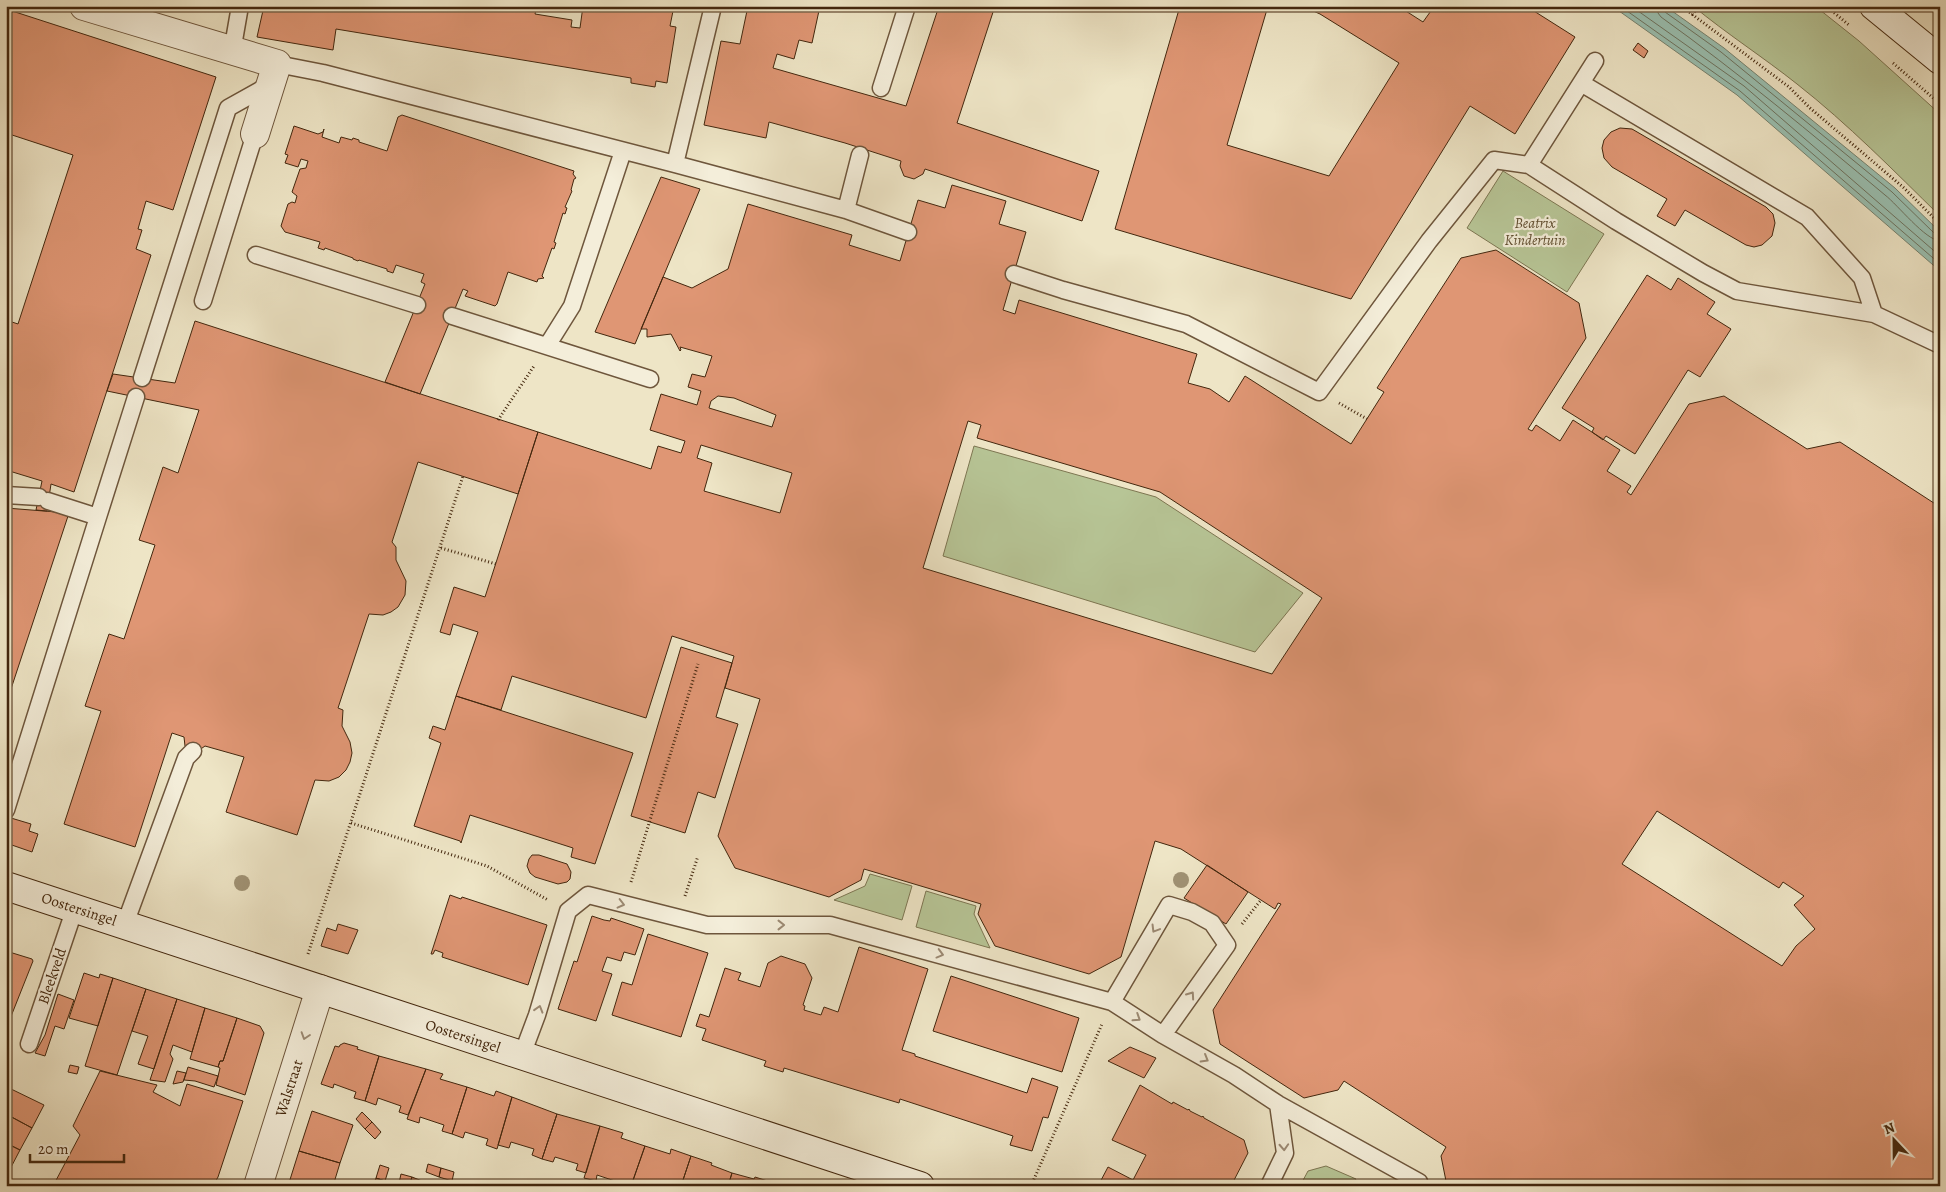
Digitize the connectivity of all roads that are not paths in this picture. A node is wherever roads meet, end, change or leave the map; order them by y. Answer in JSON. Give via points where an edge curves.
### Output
{"nodes":[{"id":1,"x":84,"y":6,"type":"edge"},
{"id":2,"x":240,"y":6,"type":"edge"},
{"id":3,"x":713,"y":6,"type":"edge"},
{"id":4,"x":907,"y":6,"type":"edge"},
{"id":5,"x":1874,"y":6,"type":"edge"},
{"id":6,"x":232,"y":52,"type":"junction"},
{"id":7,"x":1940,"y":60,"type":"edge"},
{"id":8,"x":1595,"y":61,"type":"dead end"},
{"id":9,"x":274,"y":74,"type":"junction"},
{"id":10,"x":1581,"y":83,"type":"junction"},
{"id":11,"x":881,"y":88,"type":"dead end"},
{"id":12,"x":256,"y":134,"type":"joint"},
{"id":13,"x":623,"y":151,"type":"junction"},
{"id":14,"x":860,"y":155,"type":"dead end"},
{"id":15,"x":675,"y":164,"type":"junction"},
{"id":16,"x":1528,"y":165,"type":"junction"},
{"id":17,"x":846,"y":210,"type":"junction"},
{"id":18,"x":908,"y":232,"type":"dead end"},
{"id":19,"x":256,"y":255,"type":"dead end"},
{"id":20,"x":1014,"y":274,"type":"dead end"},
{"id":21,"x":203,"y":301,"type":"dead end"},
{"id":22,"x":417,"y":305,"type":"dead end"},
{"id":23,"x":1874,"y":314,"type":"junction"},
{"id":24,"x":452,"y":316,"type":"dead end"},
{"id":25,"x":1940,"y":345,"type":"edge"},
{"id":26,"x":547,"y":346,"type":"junction"},
{"id":27,"x":142,"y":378,"type":"dead end"},
{"id":28,"x":650,"y":379,"type":"dead end"},
{"id":29,"x":136,"y":397,"type":"dead end"},
{"id":30,"x":6,"y":495,"type":"edge"},
{"id":31,"x":98,"y":517,"type":"junction"},
{"id":32,"x":193,"y":751,"type":"dead end"},
{"id":33,"x":6,"y":810,"type":"edge"},
{"id":34,"x":6,"y":886,"type":"edge"},
{"id":35,"x":75,"y":908,"type":"junction"},
{"id":36,"x":125,"y":924,"type":"junction"},
{"id":37,"x":309,"y":986,"type":"junction"},
{"id":38,"x":1112,"y":1002,"type":"junction"},
{"id":39,"x":1163,"y":1035,"type":"junction"},
{"id":40,"x":28,"y":1044,"type":"dead end"},
{"id":41,"x":522,"y":1055,"type":"junction"},
{"id":42,"x":1278,"y":1104,"type":"junction"},
{"id":43,"x":258,"y":1186,"type":"edge"},
{"id":44,"x":920,"y":1186,"type":"edge"},
{"id":45,"x":1269,"y":1186,"type":"edge"},
{"id":46,"x":1419,"y":1186,"type":"edge"}],
"edges":[{"from":1,"to":6,"type":"street"},
{"from":2,"to":6,"type":"lane"},
{"from":3,"to":15,"type":"lane"},
{"from":4,"to":11,"type":"lane"},
{"from":5,"to":7,"type":"street"},
{"from":6,"to":9,"type":"street"},
{"from":8,"to":10,"type":"lane"},
{"from":9,"to":12,"type":"street"},
{"from":9,"to":13,"type":"lane","via":[[323,73]]},
{"from":9,"to":27,"type":"lane","via":[[228,108]]},
{"from":10,"to":16,"type":"lane"},
{"from":10,"to":23,"type":"lane","via":[[1807,217],[1862,278]]},
{"from":12,"to":21,"type":"lane"},
{"from":13,"to":15,"type":"lane"},
{"from":13,"to":26,"type":"lane","via":[[572,306]]},
{"from":14,"to":17,"type":"lane"},
{"from":15,"to":17,"type":"lane"},
{"from":16,"to":20,"type":"lane","via":[[1494,160],[1429,242],[1319,392],[1186,324]]},
{"from":16,"to":23,"type":"lane","via":[[1737,291]]},
{"from":17,"to":18,"type":"lane"},
{"from":19,"to":22,"type":"lane"},
{"from":23,"to":25,"type":"lane"},
{"from":24,"to":26,"type":"lane"},
{"from":26,"to":28,"type":"lane"},
{"from":29,"to":31,"type":"lane"},
{"from":30,"to":31,"type":"lane","via":[[44,499]]},
{"from":31,"to":33,"type":"lane"},
{"from":32,"to":36,"type":"lane","via":[[186,758]]},
{"from":34,"to":35,"type":"street","name":"Oostersingel"},
{"from":35,"to":36,"type":"street","name":"Oostersingel"},
{"from":35,"to":40,"type":"lane","name":"Bleekveld"},
{"from":36,"to":37,"type":"street","name":"Oostersingel"},
{"from":37,"to":41,"type":"street","name":"Oostersingel"},
{"from":37,"to":43,"type":"street","name":"Walstraat","one_way":true},
{"from":38,"to":39,"type":"lane","one_way":true},
{"from":39,"to":38,"type":"lane","one_way":true,"via":[[1227,945],[1212,923],[1169,905]]},
{"from":41,"to":38,"type":"lane","one_way":true,"via":[[568,911],[588,895],[707,926],[830,925]]},
{"from":39,"to":42,"type":"lane","one_way":true},
{"from":41,"to":44,"type":"street","name":"Oostersingel"},
{"from":42,"to":45,"type":"lane","one_way":true,"via":[[1285,1152]]},
{"from":42,"to":46,"type":"lane","via":[[1419,1182]]}]}
